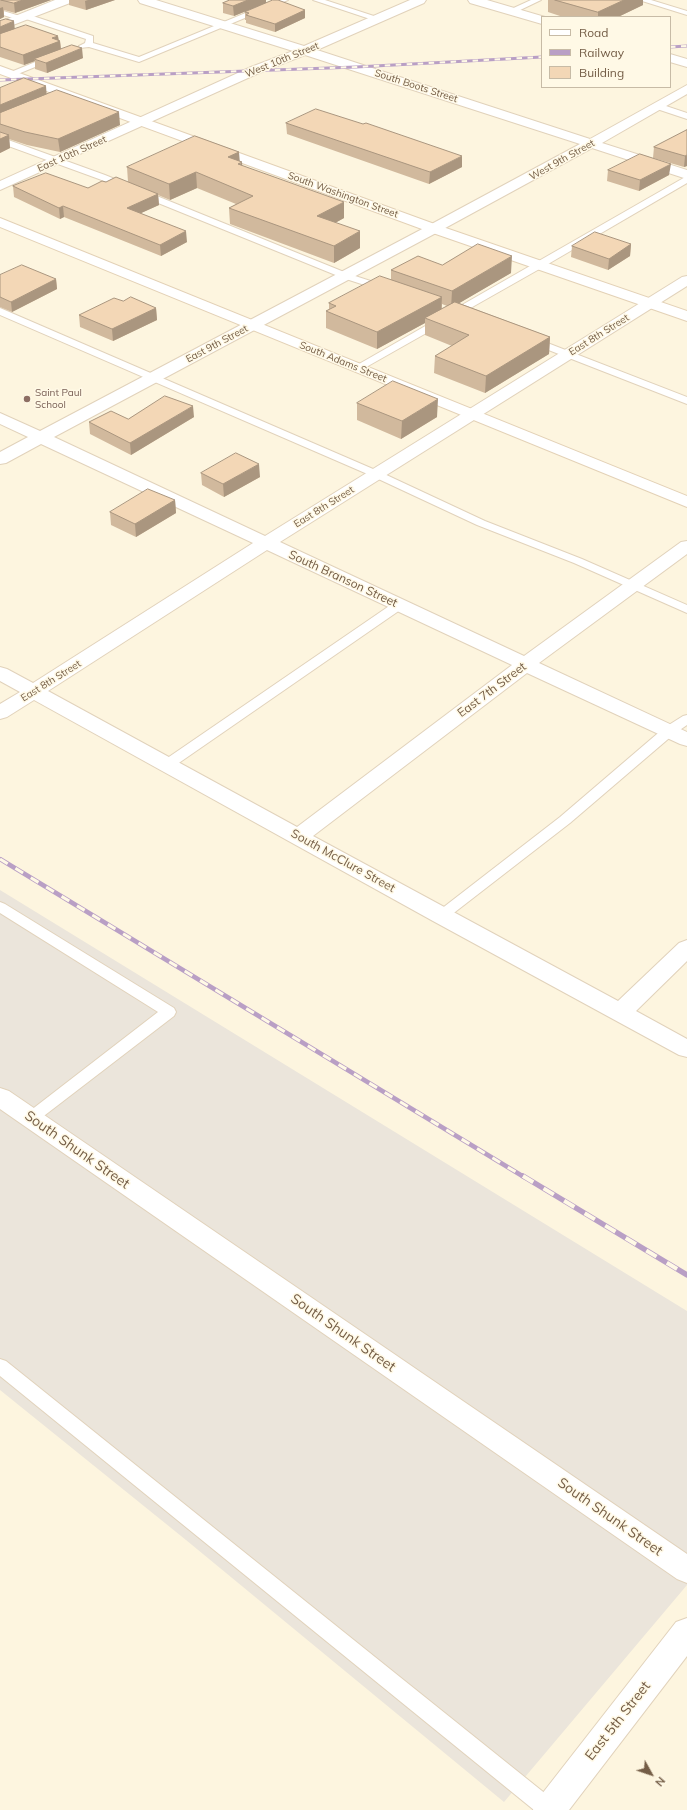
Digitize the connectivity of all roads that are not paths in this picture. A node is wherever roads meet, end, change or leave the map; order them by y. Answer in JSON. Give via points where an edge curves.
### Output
{"nodes":[{"id":1,"x":66,"y":0,"type":"edge"},
{"id":2,"x":145,"y":0,"type":"edge"},
{"id":3,"x":284,"y":0,"type":"edge"},
{"id":4,"x":318,"y":0,"type":"edge"},
{"id":5,"x":420,"y":0,"type":"edge"},
{"id":6,"x":474,"y":0,"type":"edge"},
{"id":7,"x":537,"y":0,"type":"edge"},
{"id":8,"x":643,"y":0,"type":"edge"},
{"id":9,"x":511,"y":11,"type":"junction"},
{"id":10,"x":0,"y":12,"type":"edge"},
{"id":11,"x":687,"y":13,"type":"edge"},
{"id":12,"x":22,"y":17,"type":"junction"},
{"id":13,"x":379,"y":18,"type":"junction"},
{"id":14,"x":541,"y":20,"type":"edge"},
{"id":15,"x":45,"y":24,"type":"junction"},
{"id":16,"x":0,"y":26,"type":"edge"},
{"id":17,"x":224,"y":26,"type":"junction"},
{"id":18,"x":32,"y":28,"type":"edge"},
{"id":19,"x":88,"y":44,"type":"junction"},
{"id":20,"x":74,"y":49,"type":"edge"},
{"id":21,"x":305,"y":50,"type":"junction"},
{"id":22,"x":60,"y":55,"type":"edge"},
{"id":23,"x":671,"y":58,"type":"edge"},
{"id":24,"x":687,"y":63,"type":"edge"},
{"id":25,"x":5,"y":72,"type":"edge"},
{"id":26,"x":687,"y":89,"type":"edge"},
{"id":27,"x":68,"y":95,"type":"junction"},
{"id":28,"x":54,"y":100,"type":"edge"},
{"id":29,"x":656,"y":106,"type":"junction"},
{"id":30,"x":687,"y":116,"type":"edge"},
{"id":31,"x":144,"y":122,"type":"junction"},
{"id":32,"x":0,"y":140,"type":"edge"},
{"id":33,"x":592,"y":144,"type":"junction"},
{"id":34,"x":59,"y":160,"type":"junction"},
{"id":35,"x":687,"y":175,"type":"edge"},
{"id":36,"x":687,"y":179,"type":"edge"},
{"id":37,"x":0,"y":186,"type":"edge"},
{"id":38,"x":0,"y":222,"type":"edge"},
{"id":39,"x":435,"y":229,"type":"junction"},
{"id":40,"x":540,"y":265,"type":"junction"},
{"id":41,"x":346,"y":276,"type":"junction"},
{"id":42,"x":687,"y":280,"type":"edge"},
{"id":43,"x":399,"y":294,"type":"edge"},
{"id":44,"x":650,"y":303,"type":"junction"},
{"id":45,"x":442,"y":308,"type":"edge"},
{"id":46,"x":0,"y":311,"type":"edge"},
{"id":47,"x":456,"y":313,"type":"junction"},
{"id":48,"x":687,"y":316,"type":"edge"},
{"id":49,"x":470,"y":318,"type":"edge"},
{"id":50,"x":252,"y":325,"type":"junction"},
{"id":51,"x":519,"y":336,"type":"edge"},
{"id":52,"x":568,"y":354,"type":"junction"},
{"id":53,"x":357,"y":368,"type":"junction"},
{"id":54,"x":152,"y":378,"type":"junction"},
{"id":55,"x":687,"y":401,"type":"edge"},
{"id":56,"x":472,"y":414,"type":"junction"},
{"id":57,"x":0,"y":418,"type":"edge"},
{"id":58,"x":40,"y":437,"type":"junction"},
{"id":59,"x":0,"y":459,"type":"edge"},
{"id":60,"x":376,"y":474,"type":"junction"},
{"id":61,"x":686,"y":501,"type":"edge"},
{"id":62,"x":266,"y":543,"type":"junction"},
{"id":63,"x":687,"y":546,"type":"edge"},
{"id":64,"x":633,"y":585,"type":"junction"},
{"id":65,"x":399,"y":606,"type":"junction"},
{"id":66,"x":687,"y":609,"type":"edge"},
{"id":67,"x":525,"y":665,"type":"junction"},
{"id":68,"x":0,"y":673,"type":"edge"},
{"id":69,"x":35,"y":692,"type":"junction"},
{"id":70,"x":0,"y":713,"type":"edge"},
{"id":71,"x":687,"y":719,"type":"edge"},
{"id":72,"x":669,"y":732,"type":"junction"},
{"id":73,"x":687,"y":740,"type":"edge"},
{"id":74,"x":168,"y":764,"type":"junction"},
{"id":75,"x":299,"y":836,"type":"junction"},
{"id":76,"x":0,"y":907,"type":"edge"},
{"id":77,"x":441,"y":916,"type":"junction"},
{"id":78,"x":687,"y":948,"type":"edge"},
{"id":79,"x":621,"y":1012,"type":"junction"},
{"id":80,"x":687,"y":1048,"type":"edge"},
{"id":81,"x":0,"y":1097,"type":"edge"},
{"id":82,"x":32,"y":1118,"type":"junction"},
{"id":83,"x":0,"y":1366,"type":"edge"},
{"id":84,"x":687,"y":1570,"type":"edge"},
{"id":85,"x":687,"y":1632,"type":"edge"},
{"id":86,"x":550,"y":1810,"type":"edge"}],
"edges":[{"from":1,"to":12,"type":"street"},
{"from":2,"to":17,"type":"street","name":"South Boots Street"},
{"from":3,"to":17,"type":"lane"},
{"from":4,"to":13,"type":"lane"},
{"from":5,"to":13,"type":"street","name":"West 10th Street"},
{"from":6,"to":9,"type":"street"},
{"from":7,"to":9,"type":"lane"},
{"from":8,"to":11,"type":"lane"},
{"from":9,"to":14,"type":"street"},
{"from":10,"to":12,"type":"lane"},
{"from":12,"to":15,"type":"lane"},
{"from":12,"to":16,"type":"street"},
{"from":13,"to":21,"type":"street","name":"West 10th Street"},
{"from":15,"to":18,"type":"lane"},
{"from":15,"to":19,"type":"lane","via":[[90,38]]},
{"from":17,"to":19,"type":"lane","via":[[139,60]]},
{"from":17,"to":21,"type":"street","name":"South Boots Street"},
{"from":19,"to":20,"type":"lane"},
{"from":21,"to":31,"type":"street","name":"West 10th Street","via":[[255,70]]},
{"from":21,"to":33,"type":"street","name":"South Boots Street"},
{"from":22,"to":25,"type":"lane"},
{"from":23,"to":24,"type":"street"},
{"from":25,"to":27,"type":"street","name":"South Washington Street"},
{"from":26,"to":29,"type":"street","name":"West 9th Street"},
{"from":27,"to":28,"type":"lane"},
{"from":27,"to":31,"type":"street","name":"South Washington Street"},
{"from":29,"to":30,"type":"lane"},
{"from":29,"to":33,"type":"street","name":"West 9th Street"},
{"from":31,"to":34,"type":"street","name":"East 10th Street"},
{"from":31,"to":39,"type":"street","name":"South Washington Street"},
{"from":32,"to":34,"type":"lane"},
{"from":33,"to":35,"type":"street","name":"South Boots Street"},
{"from":33,"to":39,"type":"street","name":"West 9th Street"},
{"from":34,"to":37,"type":"street","name":"East 10th Street"},
{"from":34,"to":41,"type":"lane"},
{"from":36,"to":40,"type":"lane"},
{"from":38,"to":50,"type":"street","name":"South Adams Street"},
{"from":39,"to":40,"type":"street","name":"South Washington Street"},
{"from":39,"to":41,"type":"street","name":"East 9th Street"},
{"from":40,"to":44,"type":"street","name":"South Washington Street"},
{"from":40,"to":47,"type":"lane"},
{"from":41,"to":43,"type":"lane"},
{"from":41,"to":50,"type":"street","name":"East 9th Street"},
{"from":42,"to":44,"type":"street","name":"East 8th Street"},
{"from":44,"to":48,"type":"street","name":"South Washington Street"},
{"from":44,"to":52,"type":"street","name":"East 8th Street"},
{"from":45,"to":47,"type":"lane"},
{"from":46,"to":54,"type":"lane"},
{"from":47,"to":49,"type":"lane"},
{"from":47,"to":53,"type":"lane"},
{"from":50,"to":53,"type":"street","name":"South Adams Street"},
{"from":50,"to":54,"type":"street","name":"East 9th Street"},
{"from":51,"to":52,"type":"lane"},
{"from":52,"to":55,"type":"lane"},
{"from":52,"to":56,"type":"street","name":"East 8th Street"},
{"from":53,"to":56,"type":"street","name":"South Adams Street"},
{"from":54,"to":58,"type":"street","name":"East 9th Street"},
{"from":54,"to":60,"type":"lane"},
{"from":56,"to":60,"type":"street","name":"East 8th Street"},
{"from":56,"to":61,"type":"street","name":"South Adams Street"},
{"from":57,"to":58,"type":"street","name":"South Branson Street"},
{"from":58,"to":59,"type":"street","name":"East 9th Street"},
{"from":58,"to":62,"type":"street","name":"South Branson Street"},
{"from":60,"to":62,"type":"street","name":"East 8th Street"},
{"from":60,"to":64,"type":"lane","via":[[481,523]]},
{"from":62,"to":65,"type":"street","name":"South Branson Street"},
{"from":62,"to":69,"type":"street","name":"East 8th Street"},
{"from":63,"to":64,"type":"street","name":"East 7th Street"},
{"from":64,"to":66,"type":"lane"},
{"from":64,"to":67,"type":"street","name":"East 7th Street"},
{"from":65,"to":67,"type":"street","name":"South Branson Street"},
{"from":65,"to":74,"type":"lane"},
{"from":67,"to":72,"type":"street","name":"South Branson Street"},
{"from":67,"to":75,"type":"street","name":"East 7th Street"},
{"from":68,"to":69,"type":"street","name":"South McClure Street"},
{"from":69,"to":70,"type":"street","name":"East 8th Street"},
{"from":69,"to":74,"type":"street","name":"South McClure Street"},
{"from":71,"to":72,"type":"lane"},
{"from":72,"to":73,"type":"street","name":"South Branson Street"},
{"from":72,"to":77,"type":"lane","via":[[565,820]]},
{"from":74,"to":75,"type":"street","name":"South McClure Street"},
{"from":75,"to":77,"type":"street","name":"South McClure Street"},
{"from":76,"to":82,"type":"lane","via":[[169,1012]]},
{"from":77,"to":79,"type":"street","name":"South McClure Street"},
{"from":78,"to":79,"type":"street"},
{"from":79,"to":80,"type":"street","name":"South McClure Street"},
{"from":81,"to":82,"type":"street","name":"South Shunk Street"},
{"from":82,"to":84,"type":"street","name":"South Shunk Street"},
{"from":83,"to":86,"type":"lane"},
{"from":85,"to":86,"type":"street","name":"East 5th Street"}]}
